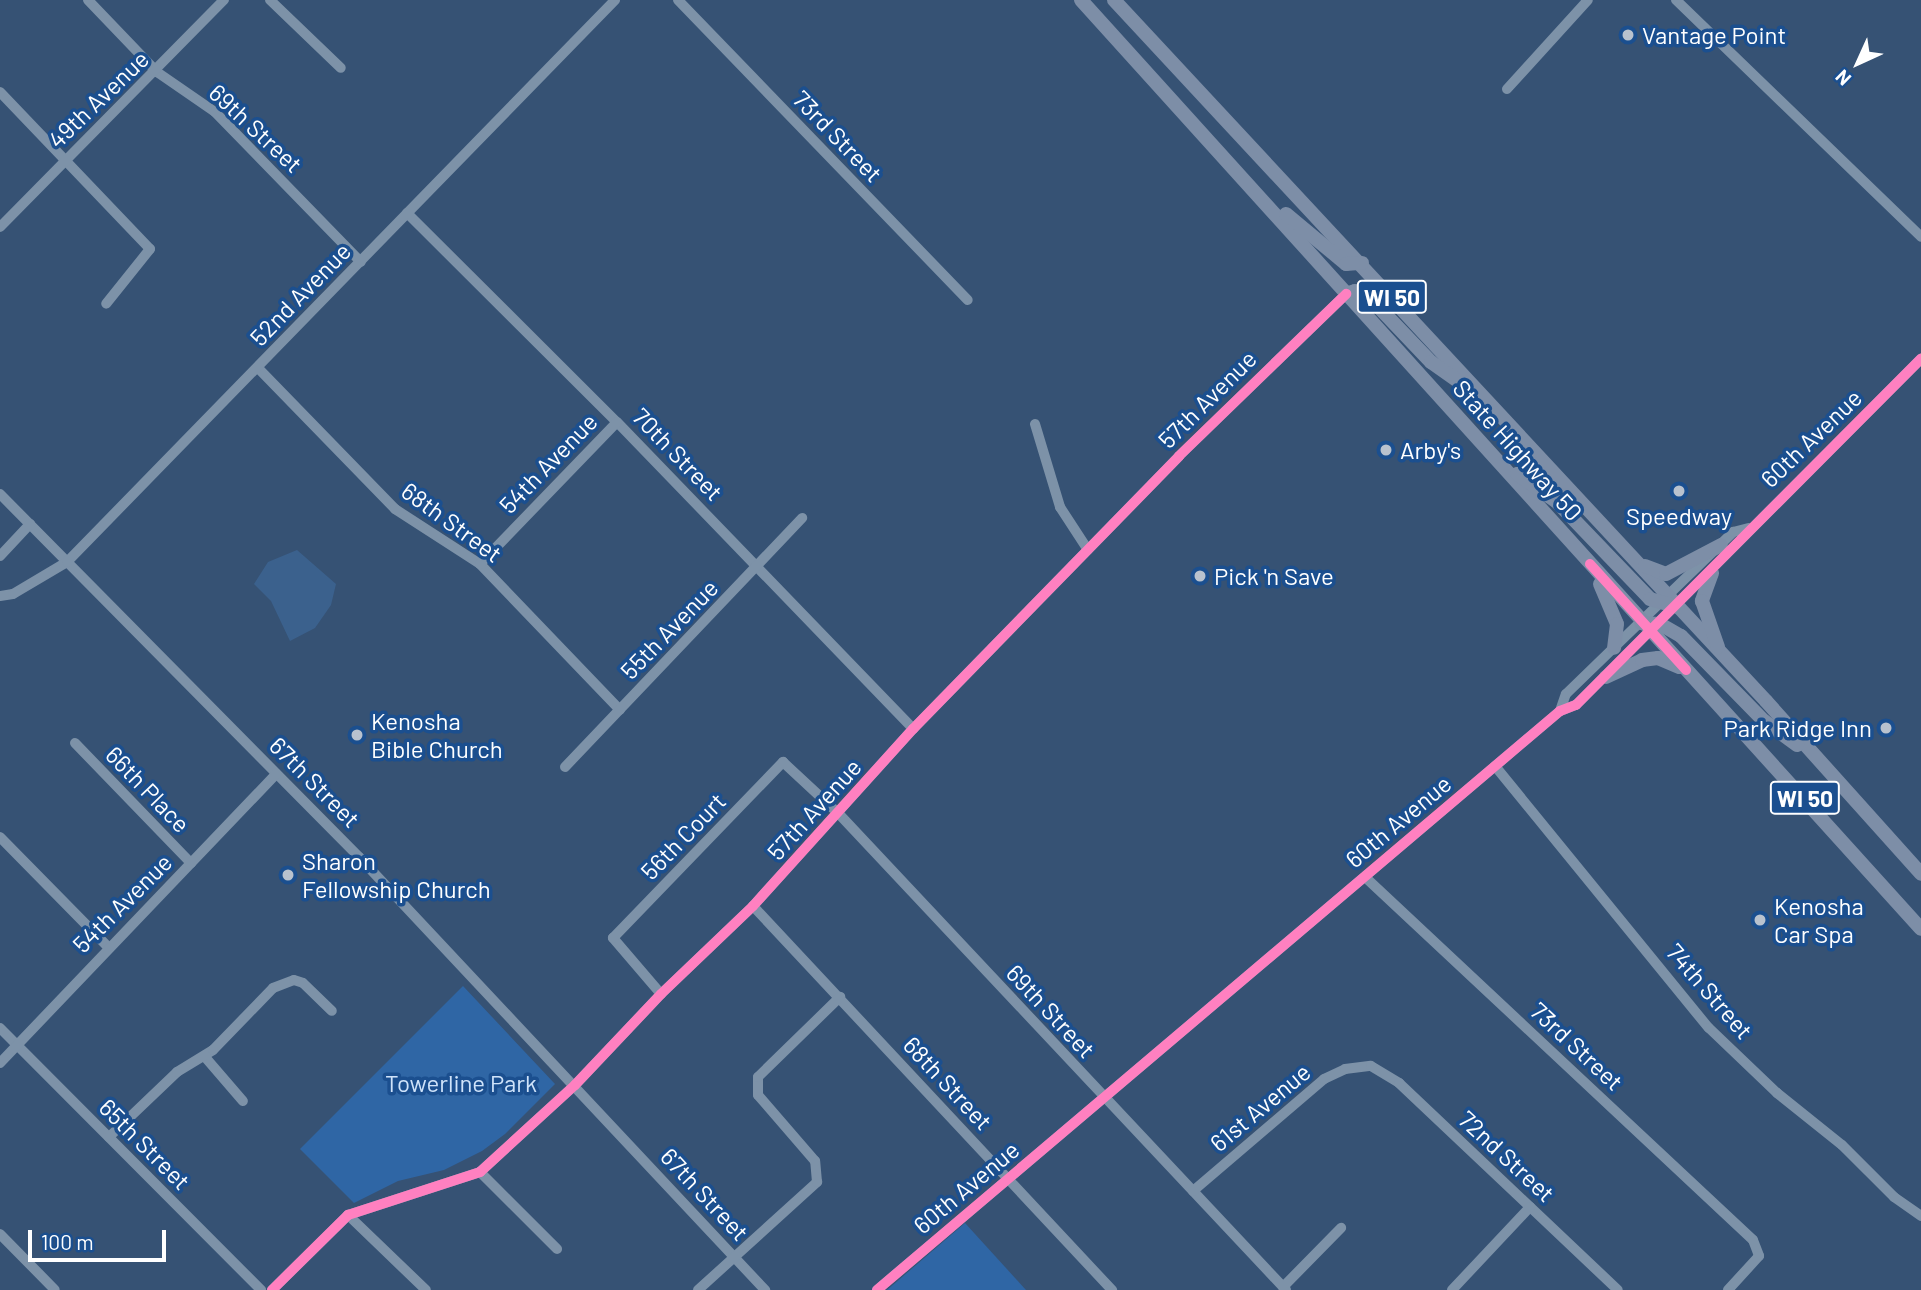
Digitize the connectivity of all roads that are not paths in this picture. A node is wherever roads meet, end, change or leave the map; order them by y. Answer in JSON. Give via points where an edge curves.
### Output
{"nodes":[{"id":1,"x":88,"y":0,"type":"edge"},
{"id":2,"x":224,"y":0,"type":"edge"},
{"id":3,"x":270,"y":0,"type":"edge"},
{"id":4,"x":615,"y":0,"type":"edge"},
{"id":5,"x":678,"y":0,"type":"edge"},
{"id":6,"x":1081,"y":0,"type":"edge"},
{"id":7,"x":1114,"y":0,"type":"edge"},
{"id":8,"x":1588,"y":0,"type":"edge"},
{"id":9,"x":1676,"y":0,"type":"edge"},
{"id":10,"x":341,"y":68,"type":"dead end"},
{"id":11,"x":157,"y":72,"type":"junction"},
{"id":12,"x":1507,"y":89,"type":"dead end"},
{"id":13,"x":0,"y":92,"type":"edge"},
{"id":14,"x":66,"y":158,"type":"junction"},
{"id":15,"x":1230,"y":165,"type":"junction"},
{"id":16,"x":407,"y":213,"type":"junction"},
{"id":17,"x":0,"y":227,"type":"edge"},
{"id":18,"x":1921,"y":237,"type":"edge"},
{"id":19,"x":361,"y":262,"type":"junction"},
{"id":20,"x":1362,"y":263,"type":"junction"},
{"id":21,"x":1346,"y":294,"type":"junction"},
{"id":22,"x":968,"y":300,"type":"dead end"},
{"id":23,"x":106,"y":304,"type":"dead end"},
{"id":24,"x":1921,"y":359,"type":"edge"},
{"id":25,"x":258,"y":368,"type":"junction"},
{"id":26,"x":1492,"y":405,"type":"junction"},
{"id":27,"x":617,"y":422,"type":"junction"},
{"id":28,"x":1035,"y":424,"type":"dead end"},
{"id":29,"x":1498,"y":461,"type":"junction"},
{"id":30,"x":0,"y":495,"type":"edge"},
{"id":31,"x":802,"y":518,"type":"dead end"},
{"id":32,"x":30,"y":524,"type":"junction"},
{"id":33,"x":1749,"y":528,"type":"junction"},
{"id":34,"x":1721,"y":545,"type":"junction"},
{"id":35,"x":1088,"y":550,"type":"junction"},
{"id":36,"x":0,"y":556,"type":"edge"},
{"id":37,"x":67,"y":562,"type":"junction"},
{"id":38,"x":1637,"y":562,"type":"junction"},
{"id":39,"x":480,"y":564,"type":"junction"},
{"id":40,"x":1590,"y":564,"type":"junction"},
{"id":41,"x":758,"y":566,"type":"junction"},
{"id":42,"x":1712,"y":573,"type":"junction"},
{"id":43,"x":0,"y":596,"type":"edge"},
{"id":44,"x":1669,"y":603,"type":"junction"},
{"id":45,"x":1650,"y":627,"type":"junction"},
{"id":46,"x":1614,"y":648,"type":"junction"},
{"id":47,"x":1719,"y":652,"type":"junction"},
{"id":48,"x":1686,"y":670,"type":"junction"},
{"id":49,"x":1606,"y":677,"type":"junction"},
{"id":50,"x":620,"y":710,"type":"junction"},
{"id":51,"x":1560,"y":710,"type":"junction"},
{"id":52,"x":913,"y":729,"type":"junction"},
{"id":53,"x":75,"y":743,"type":"dead end"},
{"id":54,"x":783,"y":762,"type":"joint"},
{"id":55,"x":1821,"y":762,"type":"junction"},
{"id":56,"x":1495,"y":766,"type":"junction"},
{"id":57,"x":565,"y":767,"type":"dead end"},
{"id":58,"x":276,"y":774,"type":"junction"},
{"id":59,"x":839,"y":814,"type":"junction"},
{"id":60,"x":0,"y":837,"type":"edge"},
{"id":61,"x":191,"y":863,"type":"junction"},
{"id":62,"x":1921,"y":874,"type":"edge"},
{"id":63,"x":1365,"y":877,"type":"junction"},
{"id":64,"x":1892,"y":895,"type":"junction"},
{"id":65,"x":753,"y":905,"type":"junction"},
{"id":66,"x":1921,"y":922,"type":"edge"},
{"id":67,"x":1921,"y":929,"type":"edge"},
{"id":68,"x":107,"y":946,"type":"junction"},
{"id":69,"x":661,"y":994,"type":"junction"},
{"id":70,"x":841,"y":997,"type":"junction"},
{"id":71,"x":332,"y":1011,"type":"dead end"},
{"id":72,"x":0,"y":1028,"type":"edge"},
{"id":73,"x":17,"y":1045,"type":"junction"},
{"id":74,"x":205,"y":1057,"type":"junction"},
{"id":75,"x":0,"y":1063,"type":"edge"},
{"id":76,"x":1360,"y":1065,"type":"joint"},
{"id":77,"x":575,"y":1085,"type":"junction"},
{"id":78,"x":1102,"y":1097,"type":"junction"},
{"id":79,"x":243,"y":1101,"type":"dead end"},
{"id":80,"x":109,"y":1138,"type":"junction"},
{"id":81,"x":480,"y":1172,"type":"junction"},
{"id":82,"x":1009,"y":1180,"type":"junction"},
{"id":83,"x":1193,"y":1191,"type":"junction"},
{"id":84,"x":1530,"y":1207,"type":"junction"},
{"id":85,"x":348,"y":1214,"type":"junction"},
{"id":86,"x":1921,"y":1216,"type":"edge"},
{"id":87,"x":1341,"y":1228,"type":"dead end"},
{"id":88,"x":0,"y":1234,"type":"edge"},
{"id":89,"x":557,"y":1249,"type":"dead end"},
{"id":90,"x":734,"y":1256,"type":"junction"},
{"id":91,"x":1285,"y":1289,"type":"edge"},
{"id":92,"x":55,"y":1290,"type":"edge"},
{"id":93,"x":261,"y":1290,"type":"edge"},
{"id":94,"x":272,"y":1290,"type":"edge"},
{"id":95,"x":426,"y":1290,"type":"edge"},
{"id":96,"x":698,"y":1290,"type":"edge"},
{"id":97,"x":765,"y":1290,"type":"edge"},
{"id":98,"x":877,"y":1290,"type":"edge"},
{"id":99,"x":1112,"y":1290,"type":"edge"},
{"id":100,"x":1452,"y":1290,"type":"edge"},
{"id":101,"x":1618,"y":1290,"type":"edge"},
{"id":102,"x":1728,"y":1290,"type":"edge"}],
"edges":[{"from":1,"to":11,"type":"street","name":"69th Street"},
{"from":2,"to":11,"type":"street","name":"49th Avenue"},
{"from":3,"to":10,"type":"street"},
{"from":4,"to":16,"type":"street","name":"52nd Avenue"},
{"from":5,"to":22,"type":"street","name":"73rd Street"},
{"from":6,"to":15,"type":"main road","name":"State Highway 50","number":"WI 50"},
{"from":7,"to":20,"type":"main road","name":"State Highway 50","number":"WI 50"},
{"from":8,"to":12,"type":"street"},
{"from":9,"to":18,"type":"street"},
{"from":11,"to":14,"type":"street","name":"49th Avenue"},
{"from":11,"to":19,"type":"street","name":"69th Street","via":[[215,112]]},
{"from":13,"to":14,"type":"street"},
{"from":14,"to":17,"type":"street","name":"49th Avenue"},
{"from":14,"to":23,"type":"street","via":[[150,249]]},
{"from":15,"to":20,"type":"main road","via":[[1329,253],[1346,264]]},
{"from":15,"to":21,"type":"main road","name":"State Highway 50","number":"WI 50"},
{"from":16,"to":19,"type":"street","name":"52nd Avenue"},
{"from":16,"to":27,"type":"street","name":"70th Street"},
{"from":19,"to":25,"type":"street","name":"52nd Avenue"},
{"from":20,"to":26,"type":"main road","name":"State Highway 50","number":"WI 50"},
{"from":21,"to":26,"type":"main road","via":[[1355,290],[1368,297],[1431,362]]},
{"from":21,"to":29,"type":"main road","name":"State Highway 50","number":"WI 50"},
{"from":21,"to":35,"type":"street","name":"57th Avenue"},
{"from":24,"to":33,"type":"street","name":"60th Avenue"},
{"from":25,"to":37,"type":"street","name":"52nd Avenue"},
{"from":25,"to":39,"type":"street","name":"68th Street","via":[[395,509]]},
{"from":26,"to":38,"type":"main road","name":"State Highway 50","number":"WI 50"},
{"from":27,"to":39,"type":"street","name":"54th Avenue"},
{"from":27,"to":41,"type":"street","name":"70th Street"},
{"from":28,"to":35,"type":"street","via":[[1060,507]]},
{"from":29,"to":40,"type":"main road","name":"State Highway 50","number":"WI 50"},
{"from":29,"to":44,"type":"main road","via":[[1557,502],[1637,587]]},
{"from":30,"to":32,"type":"street","name":"67th Street"},
{"from":31,"to":41,"type":"street","name":"55th Avenue"},
{"from":32,"to":36,"type":"street"},
{"from":32,"to":37,"type":"street","name":"67th Street"},
{"from":33,"to":34,"type":"street","name":"60th Avenue","via":[[1733,532]]},
{"from":33,"to":42,"type":"street","name":"60th Avenue","via":[[1744,540]]},
{"from":34,"to":38,"type":"main road","via":[[1667,574]]},
{"from":34,"to":44,"type":"street","name":"60th Avenue"},
{"from":35,"to":52,"type":"street","name":"57th Avenue"},
{"from":37,"to":43,"type":"street","name":"52nd Avenue","via":[[13,594]]},
{"from":37,"to":58,"type":"street","name":"67th Street"},
{"from":38,"to":44,"type":"main road","name":"State Highway 50","number":"WI 50"},
{"from":39,"to":50,"type":"street","name":"68th Street"},
{"from":40,"to":45,"type":"main road","name":"State Highway 50","number":"WI 50"},
{"from":40,"to":46,"type":"main road","via":[[1615,614]]},
{"from":41,"to":50,"type":"street","name":"55th Avenue"},
{"from":41,"to":52,"type":"street","name":"70th Street"},
{"from":42,"to":44,"type":"street","name":"60th Avenue"},
{"from":42,"to":47,"type":"main road","via":[[1702,608]]},
{"from":44,"to":45,"type":"street","name":"60th Avenue"},
{"from":44,"to":45,"type":"street","name":"60th Avenue"},
{"from":44,"to":47,"type":"main road","name":"State Highway 50","number":"WI 50"},
{"from":45,"to":46,"type":"street","name":"60th Avenue"},
{"from":45,"to":48,"type":"main road","name":"State Highway 50","number":"WI 50"},
{"from":45,"to":49,"type":"street","name":"60th Avenue"},
{"from":45,"to":55,"type":"main road","via":[[1708,660],[1764,721]]},
{"from":46,"to":51,"type":"street","name":"60th Avenue","via":[[1566,694]]},
{"from":47,"to":55,"type":"main road","name":"State Highway 50","number":"WI 50"},
{"from":48,"to":49,"type":"main road","via":[[1658,658]]},
{"from":48,"to":64,"type":"main road","name":"State Highway 50","number":"WI 50"},
{"from":49,"to":51,"type":"street","name":"60th Avenue","via":[[1576,705]]},
{"from":50,"to":57,"type":"street","name":"55th Avenue"},
{"from":51,"to":56,"type":"street","name":"60th Avenue"},
{"from":52,"to":59,"type":"street","name":"57th Avenue"},
{"from":53,"to":61,"type":"street","name":"66th Place"},
{"from":54,"to":59,"type":"street","name":"69th Street"},
{"from":54,"to":69,"type":"street","name":"56th Court","via":[[614,938]]},
{"from":55,"to":62,"type":"main road","name":"State Highway 50","number":"WI 50"},
{"from":56,"to":63,"type":"street","name":"60th Avenue"},
{"from":56,"to":86,"type":"street","name":"74th Street","via":[[1709,1028],[1777,1093],[1842,1145],[1897,1201]]},
{"from":58,"to":61,"type":"street","name":"54th Avenue"},
{"from":58,"to":77,"type":"street","name":"67th Street"},
{"from":59,"to":65,"type":"street","name":"57th Avenue"},
{"from":59,"to":78,"type":"street","name":"69th Street"},
{"from":60,"to":68,"type":"street"},
{"from":61,"to":68,"type":"street","name":"54th Avenue"},
{"from":63,"to":78,"type":"street","name":"60th Avenue"},
{"from":63,"to":102,"type":"street","name":"73rd Street","via":[[1758,1248],[1755,1262]]},
{"from":64,"to":66,"type":"main road"},
{"from":64,"to":67,"type":"main road","name":"State Highway 50","number":"WI 50"},
{"from":65,"to":69,"type":"street","name":"57th Avenue"},
{"from":65,"to":70,"type":"street","name":"68th Street"},
{"from":68,"to":73,"type":"street","name":"54th Avenue"},
{"from":69,"to":77,"type":"street","name":"57th Avenue"},
{"from":70,"to":82,"type":"street","name":"68th Street"},
{"from":70,"to":90,"type":"street","via":[[758,1077],[758,1096],[815,1161],[817,1182]]},
{"from":71,"to":74,"type":"street","via":[[303,983],[286,982],[265,994]]},
{"from":72,"to":73,"type":"street","name":"65th Street"},
{"from":73,"to":75,"type":"street","name":"54th Avenue"},
{"from":73,"to":80,"type":"street","name":"65th Street"},
{"from":74,"to":79,"type":"street"},
{"from":74,"to":80,"type":"street","via":[[177,1072]]},
{"from":76,"to":83,"type":"street","name":"61st Avenue","via":[[1324,1079]]},
{"from":76,"to":84,"type":"street","name":"72nd Street","via":[[1371,1066],[1399,1083]]},
{"from":77,"to":81,"type":"street","name":"57th Avenue"},
{"from":77,"to":90,"type":"street","name":"67th Street"},
{"from":78,"to":82,"type":"street","name":"60th Avenue"},
{"from":78,"to":83,"type":"street","name":"69th Street"},
{"from":80,"to":93,"type":"street","name":"65th Street"},
{"from":81,"to":85,"type":"street","name":"57th Avenue"},
{"from":81,"to":89,"type":"street"},
{"from":82,"to":98,"type":"street","name":"60th Avenue"},
{"from":82,"to":99,"type":"street","name":"68th Street"},
{"from":83,"to":91,"type":"street","name":"69th Street"},
{"from":84,"to":100,"type":"street"},
{"from":84,"to":101,"type":"street","name":"72nd Street"},
{"from":85,"to":94,"type":"street","name":"57th Avenue"},
{"from":85,"to":95,"type":"street"},
{"from":87,"to":91,"type":"street"},
{"from":88,"to":92,"type":"street"},
{"from":90,"to":96,"type":"street"},
{"from":90,"to":97,"type":"street","name":"67th Street"}]}
